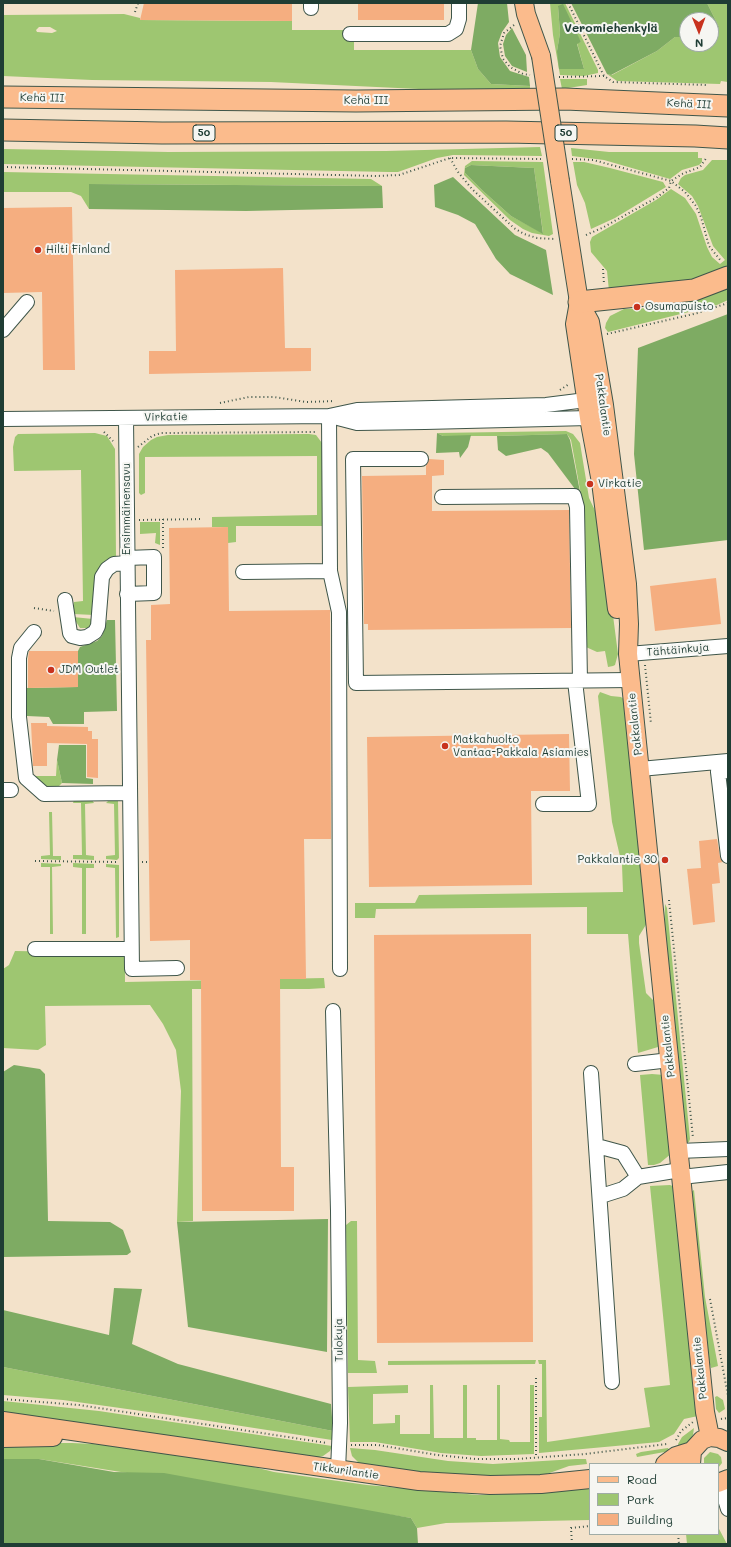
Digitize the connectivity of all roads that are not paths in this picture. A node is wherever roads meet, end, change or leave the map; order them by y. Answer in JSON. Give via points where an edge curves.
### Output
{"nodes":[{"id":1,"x":459,"y":3,"type":"edge"},
{"id":2,"x":524,"y":3,"type":"edge"},
{"id":3,"x":534,"y":3,"type":"edge"},
{"id":4,"x":350,"y":34,"type":"dead end"},
{"id":5,"x":541,"y":56,"type":"junction"},
{"id":6,"x":3,"y":97,"type":"edge"},
{"id":7,"x":728,"y":106,"type":"edge"},
{"id":8,"x":3,"y":130,"type":"edge"},
{"id":9,"x":728,"y":138,"type":"edge"},
{"id":10,"x":728,"y":277,"type":"edge"},
{"id":11,"x":26,"y":302,"type":"dead end"},
{"id":12,"x":580,"y":302,"type":"junction"},
{"id":13,"x":3,"y":330,"type":"edge"},
{"id":14,"x":586,"y":400,"type":"junction"},
{"id":15,"x":604,"y":405,"type":"junction"},
{"id":16,"x":329,"y":416,"type":"junction"},
{"id":17,"x":126,"y":418,"type":"junction"},
{"id":18,"x":589,"y":418,"type":"junction"},
{"id":19,"x":3,"y":419,"type":"edge"},
{"id":20,"x":421,"y":459,"type":"dead end"},
{"id":21,"x":442,"y":497,"type":"dead end"},
{"id":22,"x":127,"y":561,"type":"junction"},
{"id":23,"x":330,"y":571,"type":"junction"},
{"id":24,"x":243,"y":572,"type":"dead end"},
{"id":25,"x":127,"y":598,"type":"junction"},
{"id":26,"x":65,"y":600,"type":"dead end"},
{"id":27,"x":34,"y":632,"type":"dead end"},
{"id":28,"x":728,"y":646,"type":"edge"},
{"id":29,"x":628,"y":654,"type":"junction"},
{"id":30,"x":631,"y":680,"type":"junction"},
{"id":31,"x":577,"y":681,"type":"junction"},
{"id":32,"x":728,"y":761,"type":"edge"},
{"id":33,"x":640,"y":769,"type":"junction"},
{"id":34,"x":728,"y":771,"type":"edge"},
{"id":35,"x":129,"y":793,"type":"junction"},
{"id":36,"x":543,"y":804,"type":"dead end"},
{"id":37,"x":728,"y":856,"type":"edge"},
{"id":38,"x":35,"y":949,"type":"dead end"},
{"id":39,"x":130,"y":949,"type":"junction"},
{"id":40,"x":177,"y":968,"type":"dead end"},
{"id":41,"x":340,"y":969,"type":"dead end"},
{"id":42,"x":334,"y":1010,"type":"dead end"},
{"id":43,"x":670,"y":1060,"type":"junction"},
{"id":44,"x":635,"y":1064,"type":"dead end"},
{"id":45,"x":591,"y":1073,"type":"dead end"},
{"id":46,"x":597,"y":1146,"type":"junction"},
{"id":47,"x":728,"y":1149,"type":"edge"},
{"id":48,"x":679,"y":1152,"type":"junction"},
{"id":49,"x":728,"y":1172,"type":"edge"},
{"id":50,"x":681,"y":1173,"type":"junction"},
{"id":51,"x":638,"y":1177,"type":"junction"},
{"id":52,"x":600,"y":1196,"type":"junction"},
{"id":53,"x":612,"y":1382,"type":"dead end"},
{"id":54,"x":3,"y":1421,"type":"edge"},
{"id":55,"x":104,"y":1435,"type":"junction"},
{"id":56,"x":710,"y":1437,"type":"junction"},
{"id":57,"x":3,"y":1438,"type":"edge"},
{"id":58,"x":728,"y":1442,"type":"edge"},
{"id":59,"x":691,"y":1458,"type":"edge"},
{"id":60,"x":666,"y":1463,"type":"edge"},
{"id":61,"x":338,"y":1470,"type":"junction"},
{"id":62,"x":589,"y":1479,"type":"edge"},
{"id":63,"x":722,"y":1482,"type":"edge"},
{"id":64,"x":728,"y":1509,"type":"edge"}],
"edges":[{"from":1,"to":4,"type":"street","via":[[456,29],[448,34]]},
{"from":2,"to":5,"type":"main road","name":"Pakkalantie"},
{"from":3,"to":5,"type":"main road","name":"Pakkalantie"},
{"from":5,"to":12,"type":"main road","name":"Pakkalantie","bridge":true},
{"from":6,"to":7,"type":"highway","name":"Kehä III","via":[[356,101],[565,99]]},
{"from":8,"to":9,"type":"highway","number":"50","via":[[169,133],[506,132]]},
{"from":10,"to":12,"type":"highway","via":[[694,290]]},
{"from":11,"to":13,"type":"street"},
{"from":12,"to":14,"type":"main road","name":"Pakkalantie","via":[[575,324]]},
{"from":12,"to":15,"type":"main road","name":"Pakkalantie","via":[[590,322]]},
{"from":14,"to":15,"type":"street","name":"Virkatie"},
{"from":14,"to":16,"type":"street","name":"Virkatie","via":[[546,405],[357,410]]},
{"from":14,"to":18,"type":"main road","name":"Pakkalantie"},
{"from":15,"to":18,"type":"street"},
{"from":15,"to":29,"type":"main road","name":"Pakkalantie","via":[[627,584]]},
{"from":16,"to":17,"type":"street","name":"Virkatie"},
{"from":16,"to":18,"type":"street","name":"Virkatie","via":[[358,423]]},
{"from":16,"to":23,"type":"street"},
{"from":17,"to":19,"type":"street","name":"Virkatie"},
{"from":17,"to":22,"type":"street","name":"Ensimmäinensavu"},
{"from":18,"to":29,"type":"main road","name":"Pakkalantie","via":[[600,476],[619,626]]},
{"from":20,"to":31,"type":"street","via":[[353,459],[356,683]]},
{"from":21,"to":31,"type":"street","via":[[574,496],[577,507]]},
{"from":22,"to":25,"type":"street","name":"Ensimmäinensavu"},
{"from":22,"to":25,"type":"street","via":[[154,557],[154,593]]},
{"from":22,"to":26,"type":"street","via":[[114,564],[102,577],[98,626],[87,638],[70,634]]},
{"from":23,"to":24,"type":"street"},
{"from":23,"to":41,"type":"street","via":[[339,612]]},
{"from":25,"to":35,"type":"street","name":"Ensimmäinensavu"},
{"from":27,"to":35,"type":"street","via":[[21,648],[19,658],[19,717],[26,778],[44,794]]},
{"from":28,"to":29,"type":"street","name":"Tähtäinkuja"},
{"from":29,"to":30,"type":"main road","name":"Pakkalantie"},
{"from":30,"to":31,"type":"street"},
{"from":30,"to":33,"type":"main road","name":"Pakkalantie"},
{"from":31,"to":36,"type":"street","via":[[589,804]]},
{"from":32,"to":33,"type":"street"},
{"from":33,"to":43,"type":"main road","name":"Pakkalantie"},
{"from":34,"to":37,"type":"street","via":[[718,772]]},
{"from":35,"to":39,"type":"street","name":"Ensimmäinensavu"},
{"from":38,"to":39,"type":"street"},
{"from":39,"to":40,"type":"street","name":"Ensimmäinensavu","via":[[132,969]]},
{"from":42,"to":61,"type":"street","name":"Tulokuja","via":[[338,1211]]},
{"from":43,"to":44,"type":"street"},
{"from":43,"to":48,"type":"main road","name":"Pakkalantie"},
{"from":45,"to":46,"type":"street"},
{"from":46,"to":51,"type":"street","via":[[623,1153]]},
{"from":46,"to":52,"type":"street"},
{"from":47,"to":48,"type":"street"},
{"from":48,"to":50,"type":"main road","name":"Pakkalantie"},
{"from":49,"to":50,"type":"street"},
{"from":50,"to":51,"type":"street"},
{"from":50,"to":56,"type":"main road","name":"Pakkalantie","via":[[705,1412]]},
{"from":51,"to":52,"type":"street","via":[[624,1189]]},
{"from":52,"to":53,"type":"street"},
{"from":54,"to":55,"type":"main road","name":"Tikkurilantie"},
{"from":55,"to":57,"type":"main road","name":"Tikkurilantie"},
{"from":55,"to":61,"type":"main road","name":"Tikkurilantie"},
{"from":56,"to":58,"type":"main road"},
{"from":56,"to":59,"type":"main road","via":[[702,1440]]},
{"from":59,"to":60,"type":"main road","via":[[676,1456]]},
{"from":61,"to":62,"type":"main road","name":"Tikkurilantie","via":[[450,1484],[541,1484]]},
{"from":63,"to":64,"type":"street"}]}
